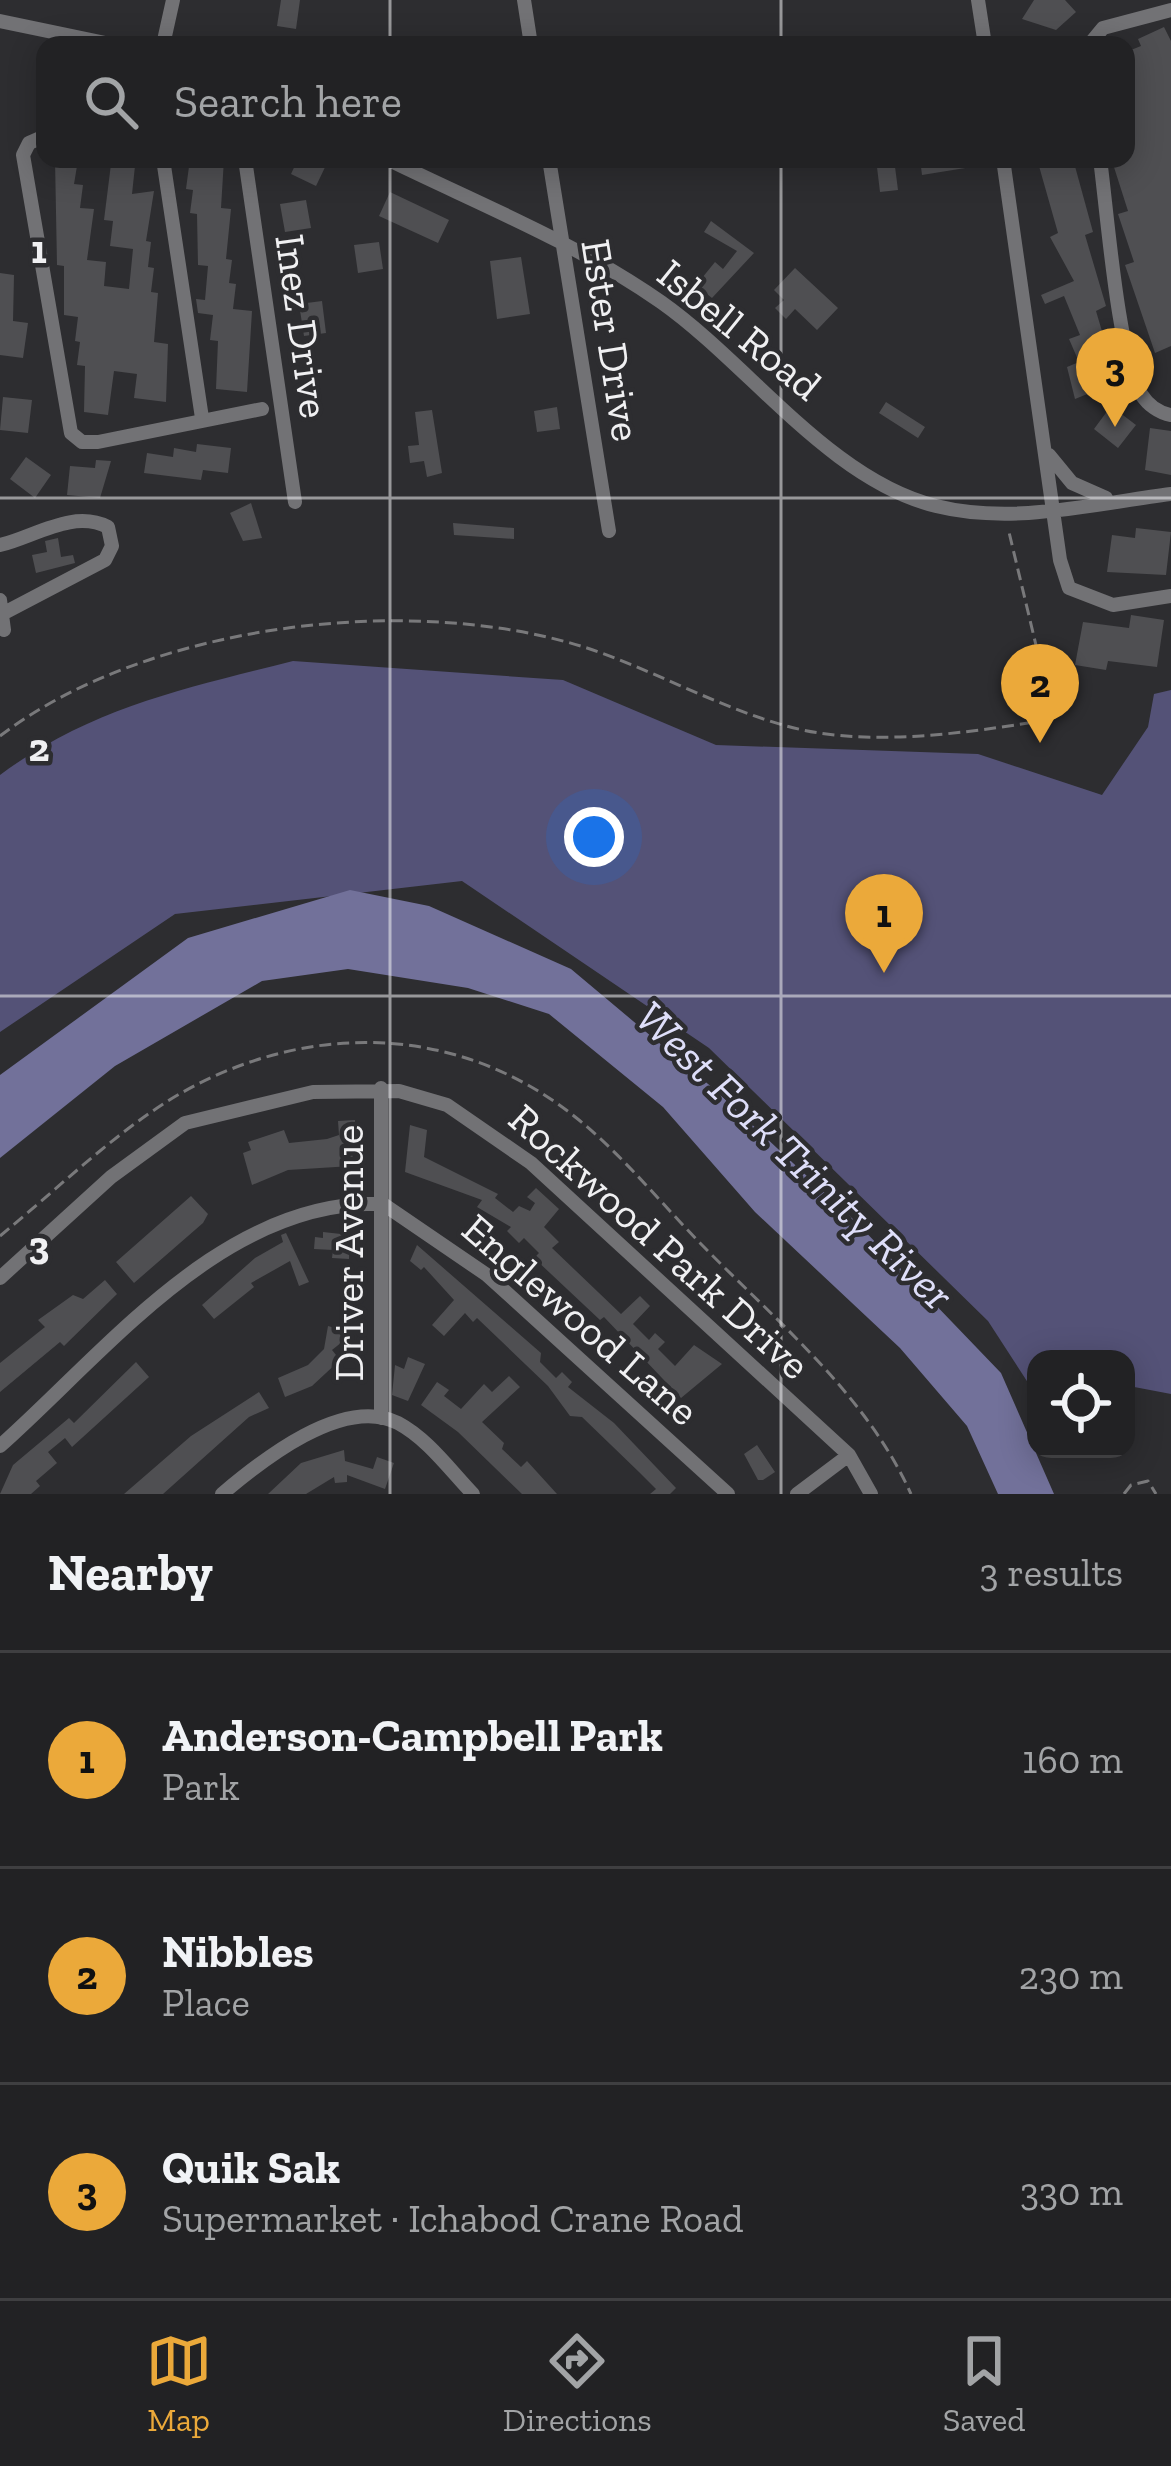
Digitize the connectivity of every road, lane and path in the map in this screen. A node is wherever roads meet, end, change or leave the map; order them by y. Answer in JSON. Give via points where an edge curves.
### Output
{"nodes":[{"id":1,"x":173,"y":0,"type":"edge"},
{"id":2,"x":524,"y":0,"type":"edge"},
{"id":3,"x":978,"y":0,"type":"edge"},
{"id":4,"x":1171,"y":10,"type":"edge"},
{"id":5,"x":0,"y":21,"type":"edge"},
{"id":6,"x":72,"y":36,"type":"edge"},
{"id":7,"x":165,"y":36,"type":"edge"},
{"id":8,"x":530,"y":36,"type":"edge"},
{"id":9,"x":984,"y":36,"type":"edge"},
{"id":10,"x":1096,"y":36,"type":"edge"},
{"id":11,"x":36,"y":140,"type":"edge"},
{"id":12,"x":164,"y":168,"type":"edge"},
{"id":13,"x":246,"y":168,"type":"edge"},
{"id":14,"x":407,"y":168,"type":"edge"},
{"id":15,"x":550,"y":168,"type":"edge"},
{"id":16,"x":1004,"y":168,"type":"edge"},
{"id":17,"x":1101,"y":168,"type":"edge"},
{"id":18,"x":562,"y":239,"type":"junction"},
{"id":19,"x":262,"y":409,"type":"dead end"},
{"id":20,"x":1171,"y":415,"type":"edge"},
{"id":21,"x":202,"y":418,"type":"junction"},
{"id":22,"x":1047,"y":453,"type":"junction"},
{"id":23,"x":1171,"y":494,"type":"edge"},
{"id":24,"x":1117,"y":501,"type":"junction"},
{"id":25,"x":295,"y":502,"type":"dead end"},
{"id":26,"x":1056,"y":509,"type":"junction"},
{"id":27,"x":1006,"y":515,"type":"junction"},
{"id":28,"x":610,"y":531,"type":"dead end"},
{"id":29,"x":0,"y":545,"type":"edge"},
{"id":30,"x":1171,"y":596,"type":"edge"},
{"id":31,"x":2,"y":615,"type":"edge"},
{"id":32,"x":0,"y":736,"type":"edge"},
{"id":33,"x":381,"y":1088,"type":"junction"},
{"id":34,"x":383,"y":1204,"type":"junction"},
{"id":35,"x":0,"y":1236,"type":"edge"},
{"id":36,"x":0,"y":1278,"type":"edge"},
{"id":37,"x":381,"y":1418,"type":"junction"},
{"id":38,"x":0,"y":1446,"type":"edge"},
{"id":39,"x":848,"y":1456,"type":"junction"},
{"id":40,"x":222,"y":1494,"type":"edge"},
{"id":41,"x":473,"y":1494,"type":"edge"},
{"id":42,"x":728,"y":1494,"type":"edge"},
{"id":43,"x":797,"y":1494,"type":"edge"},
{"id":44,"x":871,"y":1494,"type":"edge"},
{"id":45,"x":910,"y":1494,"type":"edge"},
{"id":46,"x":1124,"y":1494,"type":"edge"},
{"id":47,"x":1156,"y":1494,"type":"edge"}],
"edges":[{"from":1,"to":7,"type":"street"},
{"from":2,"to":8,"type":"street"},
{"from":3,"to":9,"type":"street"},
{"from":4,"to":10,"type":"street"},
{"from":5,"to":6,"type":"street"},
{"from":11,"to":21,"type":"street","via":[[23,155],[65,418],[82,442]]},
{"from":12,"to":21,"type":"street"},
{"from":13,"to":25,"type":"street","name":"Inez Drive"},
{"from":14,"to":18,"type":"street","name":"Isbell Road"},
{"from":15,"to":18,"type":"street","name":"Ester Drive"},
{"from":16,"to":22,"type":"street"},
{"from":17,"to":20,"type":"street","via":[[1129,358],[1139,392]]},
{"from":18,"to":27,"type":"street","name":"Isbell Road","via":[[708,338],[848,464],[933,506]]},
{"from":18,"to":28,"type":"street","name":"Ester Drive"},
{"from":19,"to":21,"type":"street"},
{"from":22,"to":24,"type":"street","via":[[1072,483]]},
{"from":22,"to":26,"type":"street"},
{"from":23,"to":24,"type":"street","name":"Isbell Road"},
{"from":24,"to":26,"type":"street","name":"Isbell Road"},
{"from":26,"to":27,"type":"street","name":"Isbell Road"},
{"from":26,"to":30,"type":"street","via":[[1069,588],[1113,604]]},
{"from":27,"to":32,"type":"path","via":[[1046,687],[1043,712],[1028,723],[827,734],[782,725],[586,648],[525,633],[399,622],[321,624],[129,667]]},
{"from":29,"to":31,"type":"street","via":[[93,519],[108,527],[112,546],[105,560]]},
{"from":33,"to":34,"type":"street","name":"Driver Avenue"},
{"from":33,"to":36,"type":"street","name":"Rockwood Park Drive","via":[[313,1092],[185,1123],[110,1177]]},
{"from":33,"to":39,"type":"street","name":"Rockwood Park Drive","via":[[447,1105],[531,1163]]},
{"from":34,"to":37,"type":"street","name":"Driver Avenue"},
{"from":34,"to":38,"type":"street","via":[[296,1215],[214,1259]]},
{"from":34,"to":42,"type":"street","name":"Englewood Lane","via":[[487,1275]]},
{"from":35,"to":45,"type":"path","via":[[167,1101],[221,1071],[309,1043],[355,1038],[449,1052],[497,1070],[580,1121],[844,1390]]},
{"from":37,"to":40,"type":"street","via":[[321,1429],[276,1449]]},
{"from":37,"to":41,"type":"street","via":[[422,1440]]},
{"from":39,"to":43,"type":"street"},
{"from":39,"to":44,"type":"street","name":"Rockwood Park Drive"},
{"from":46,"to":47,"type":"path","via":[[1148,1481]]}]}
